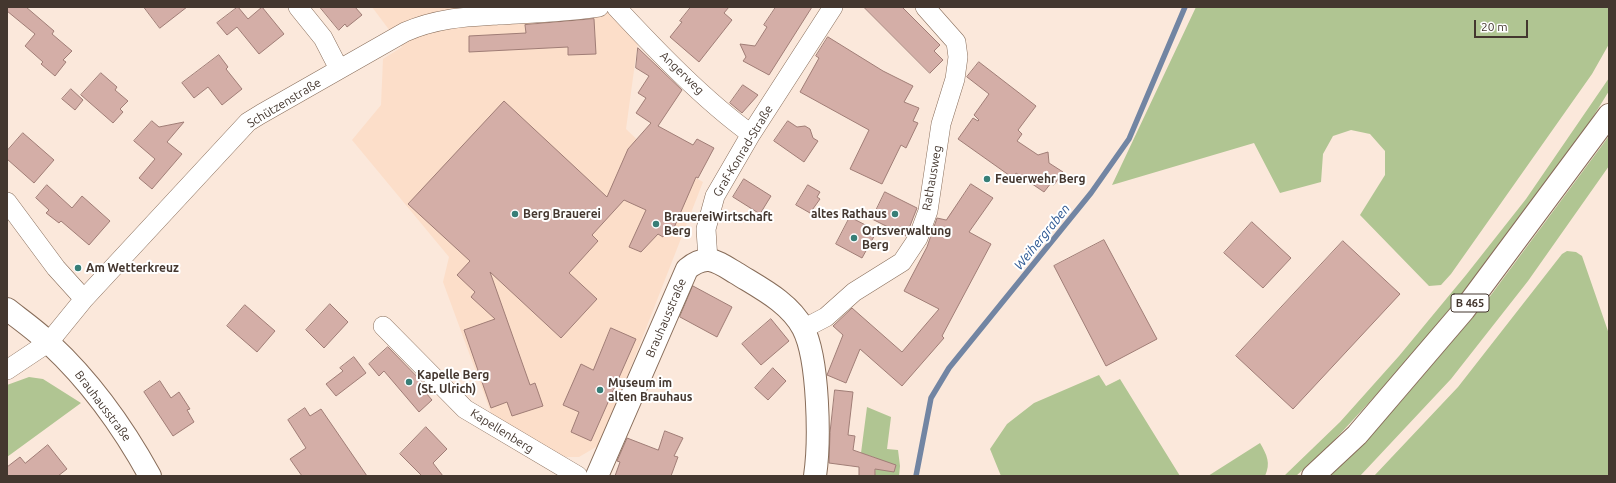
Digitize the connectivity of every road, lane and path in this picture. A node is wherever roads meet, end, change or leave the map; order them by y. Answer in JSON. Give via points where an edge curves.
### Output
{"nodes":[{"id":1,"x":298,"y":7,"type":"edge"},
{"id":2,"x":599,"y":7,"type":"edge"},
{"id":3,"x":616,"y":7,"type":"edge"},
{"id":4,"x":833,"y":7,"type":"edge"},
{"id":5,"x":925,"y":7,"type":"edge"},
{"id":6,"x":340,"y":69,"type":"junction"},
{"id":7,"x":1609,"y":115,"type":"edge"},
{"id":8,"x":751,"y":134,"type":"junction"},
{"id":9,"x":7,"y":202,"type":"edge"},
{"id":10,"x":708,"y":260,"type":"junction"},
{"id":11,"x":84,"y":299,"type":"junction"},
{"id":12,"x":7,"y":309,"type":"edge"},
{"id":13,"x":383,"y":326,"type":"dead end"},
{"id":14,"x":803,"y":329,"type":"junction"},
{"id":15,"x":49,"y":342,"type":"junction"},
{"id":16,"x":7,"y":370,"type":"edge"},
{"id":17,"x":150,"y":476,"type":"edge"},
{"id":18,"x":578,"y":476,"type":"edge"},
{"id":19,"x":597,"y":476,"type":"edge"},
{"id":20,"x":815,"y":476,"type":"edge"},
{"id":21,"x":1313,"y":476,"type":"edge"}],
"edges":[{"from":1,"to":6,"type":"street","via":[[323,38]]},
{"from":2,"to":6,"type":"street","name":"Schützenstraße","via":[[445,19],[405,32]]},
{"from":3,"to":8,"type":"street","name":"Angerweg","via":[[729,118]]},
{"from":4,"to":8,"type":"street","name":"Graf-Konrad-Straße"},
{"from":5,"to":14,"type":"street","name":"Rathausweg","via":[[956,42],[958,57],[955,79],[941,124],[928,211],[918,238],[902,262],[854,292],[826,317]]},
{"from":6,"to":11,"type":"street","name":"Schützenstraße","via":[[248,122]]},
{"from":7,"to":21,"type":"street","number":"B 465","via":[[1464,310],[1357,435]]},
{"from":8,"to":10,"type":"street","name":"Graf-Konrad-Straße","via":[[712,203],[706,229]]},
{"from":9,"to":11,"type":"street","via":[[56,268]]},
{"from":10,"to":14,"type":"street","via":[[728,268],[779,299]]},
{"from":10,"to":19,"type":"street","name":"Brauhausstraße","via":[[698,260],[687,269]]},
{"from":11,"to":15,"type":"street","name":"Schützenstraße"},
{"from":12,"to":15,"type":"street","name":"Brauhausstraße"},
{"from":13,"to":18,"type":"street","name":"Kapellenberg","via":[[465,409]]},
{"from":14,"to":20,"type":"street","via":[[812,359],[816,391],[818,423]]},
{"from":15,"to":16,"type":"street","name":"Schützenstraße"},
{"from":15,"to":17,"type":"street","name":"Brauhausstraße","via":[[96,392],[132,443]]}]}
